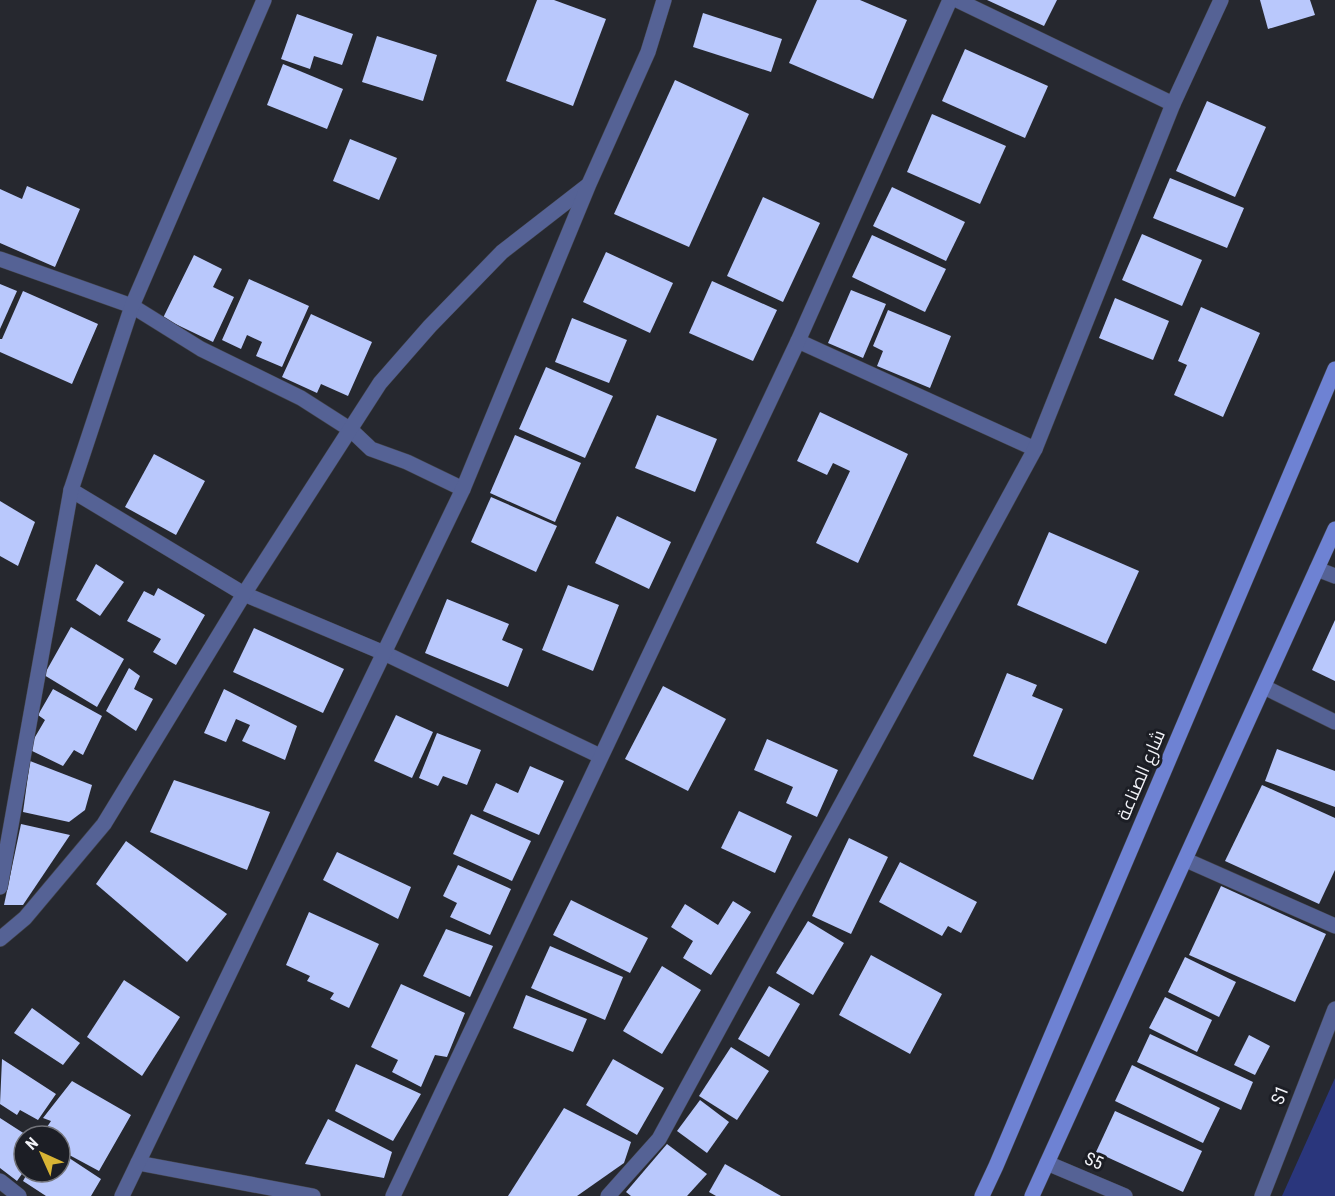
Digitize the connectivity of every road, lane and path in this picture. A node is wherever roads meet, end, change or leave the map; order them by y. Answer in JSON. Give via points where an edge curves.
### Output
{"nodes":[{"id":1,"x":264,"y":0,"type":"edge"},
{"id":2,"x":664,"y":0,"type":"edge"},
{"id":3,"x":950,"y":0,"type":"edge"},
{"id":4,"x":957,"y":0,"type":"edge"},
{"id":5,"x":1221,"y":0,"type":"edge"},
{"id":6,"x":1173,"y":104,"type":"junction"},
{"id":7,"x":589,"y":184,"type":"junction"},
{"id":8,"x":0,"y":259,"type":"edge"},
{"id":9,"x":132,"y":306,"type":"junction"},
{"id":10,"x":798,"y":341,"type":"junction"},
{"id":11,"x":1335,"y":369,"type":"edge"},
{"id":12,"x":351,"y":430,"type":"junction"},
{"id":13,"x":1035,"y":450,"type":"junction"},
{"id":14,"x":463,"y":489,"type":"junction"},
{"id":15,"x":70,"y":490,"type":"junction"},
{"id":16,"x":1335,"y":529,"type":"edge"},
{"id":17,"x":1317,"y":569,"type":"junction"},
{"id":18,"x":1335,"y":576,"type":"edge"},
{"id":19,"x":244,"y":594,"type":"junction"},
{"id":20,"x":384,"y":653,"type":"junction"},
{"id":21,"x":1264,"y":687,"type":"junction"},
{"id":22,"x":1335,"y":722,"type":"edge"},
{"id":23,"x":600,"y":756,"type":"junction"},
{"id":24,"x":1186,"y":860,"type":"junction"},
{"id":25,"x":0,"y":887,"type":"edge"},
{"id":26,"x":1335,"y":926,"type":"edge"},
{"id":27,"x":0,"y":939,"type":"edge"},
{"id":28,"x":1335,"y":1009,"type":"edge"},
{"id":29,"x":1047,"y":1162,"type":"junction"},
{"id":30,"x":138,"y":1163,"type":"junction"},
{"id":31,"x":0,"y":1181,"type":"edge"},
{"id":32,"x":19,"y":1196,"type":"edge"},
{"id":33,"x":122,"y":1196,"type":"edge"},
{"id":34,"x":313,"y":1196,"type":"edge"},
{"id":35,"x":393,"y":1196,"type":"edge"},
{"id":36,"x":608,"y":1196,"type":"edge"},
{"id":37,"x":982,"y":1196,"type":"edge"},
{"id":38,"x":1032,"y":1196,"type":"edge"},
{"id":39,"x":1125,"y":1196,"type":"edge"},
{"id":40,"x":1262,"y":1196,"type":"edge"}],
"edges":[{"from":1,"to":9,"type":"street"},
{"from":2,"to":7,"type":"street","via":[[648,52]]},
{"from":3,"to":10,"type":"street"},
{"from":4,"to":6,"type":"street"},
{"from":5,"to":6,"type":"street"},
{"from":6,"to":13,"type":"street"},
{"from":7,"to":12,"type":"street","via":[[502,252],[438,318],[380,384]]},
{"from":7,"to":14,"type":"street"},
{"from":8,"to":9,"type":"street"},
{"from":9,"to":12,"type":"street","via":[[201,349],[301,398]]},
{"from":9,"to":15,"type":"street"},
{"from":10,"to":13,"type":"street"},
{"from":10,"to":23,"type":"street"},
{"from":11,"to":37,"type":"main road","name":"شارع الصناعة"},
{"from":12,"to":14,"type":"street","via":[[371,448]]},
{"from":12,"to":19,"type":"street"},
{"from":13,"to":36,"type":"street","via":[[659,1139]]},
{"from":14,"to":20,"type":"street"},
{"from":15,"to":19,"type":"street"},
{"from":15,"to":25,"type":"street"},
{"from":16,"to":17,"type":"main road"},
{"from":17,"to":18,"type":"street"},
{"from":17,"to":21,"type":"main road"},
{"from":19,"to":20,"type":"street"},
{"from":19,"to":27,"type":"street","via":[[104,824],[25,918]]},
{"from":20,"to":23,"type":"street"},
{"from":20,"to":30,"type":"street"},
{"from":21,"to":22,"type":"street"},
{"from":21,"to":24,"type":"main road"},
{"from":23,"to":35,"type":"street"},
{"from":24,"to":26,"type":"street"},
{"from":24,"to":29,"type":"main road"},
{"from":28,"to":40,"type":"street","name":"S1"},
{"from":29,"to":38,"type":"main road"},
{"from":29,"to":39,"type":"street","name":"S5"},
{"from":30,"to":33,"type":"street"},
{"from":30,"to":34,"type":"street"},
{"from":31,"to":32,"type":"street"}]}
